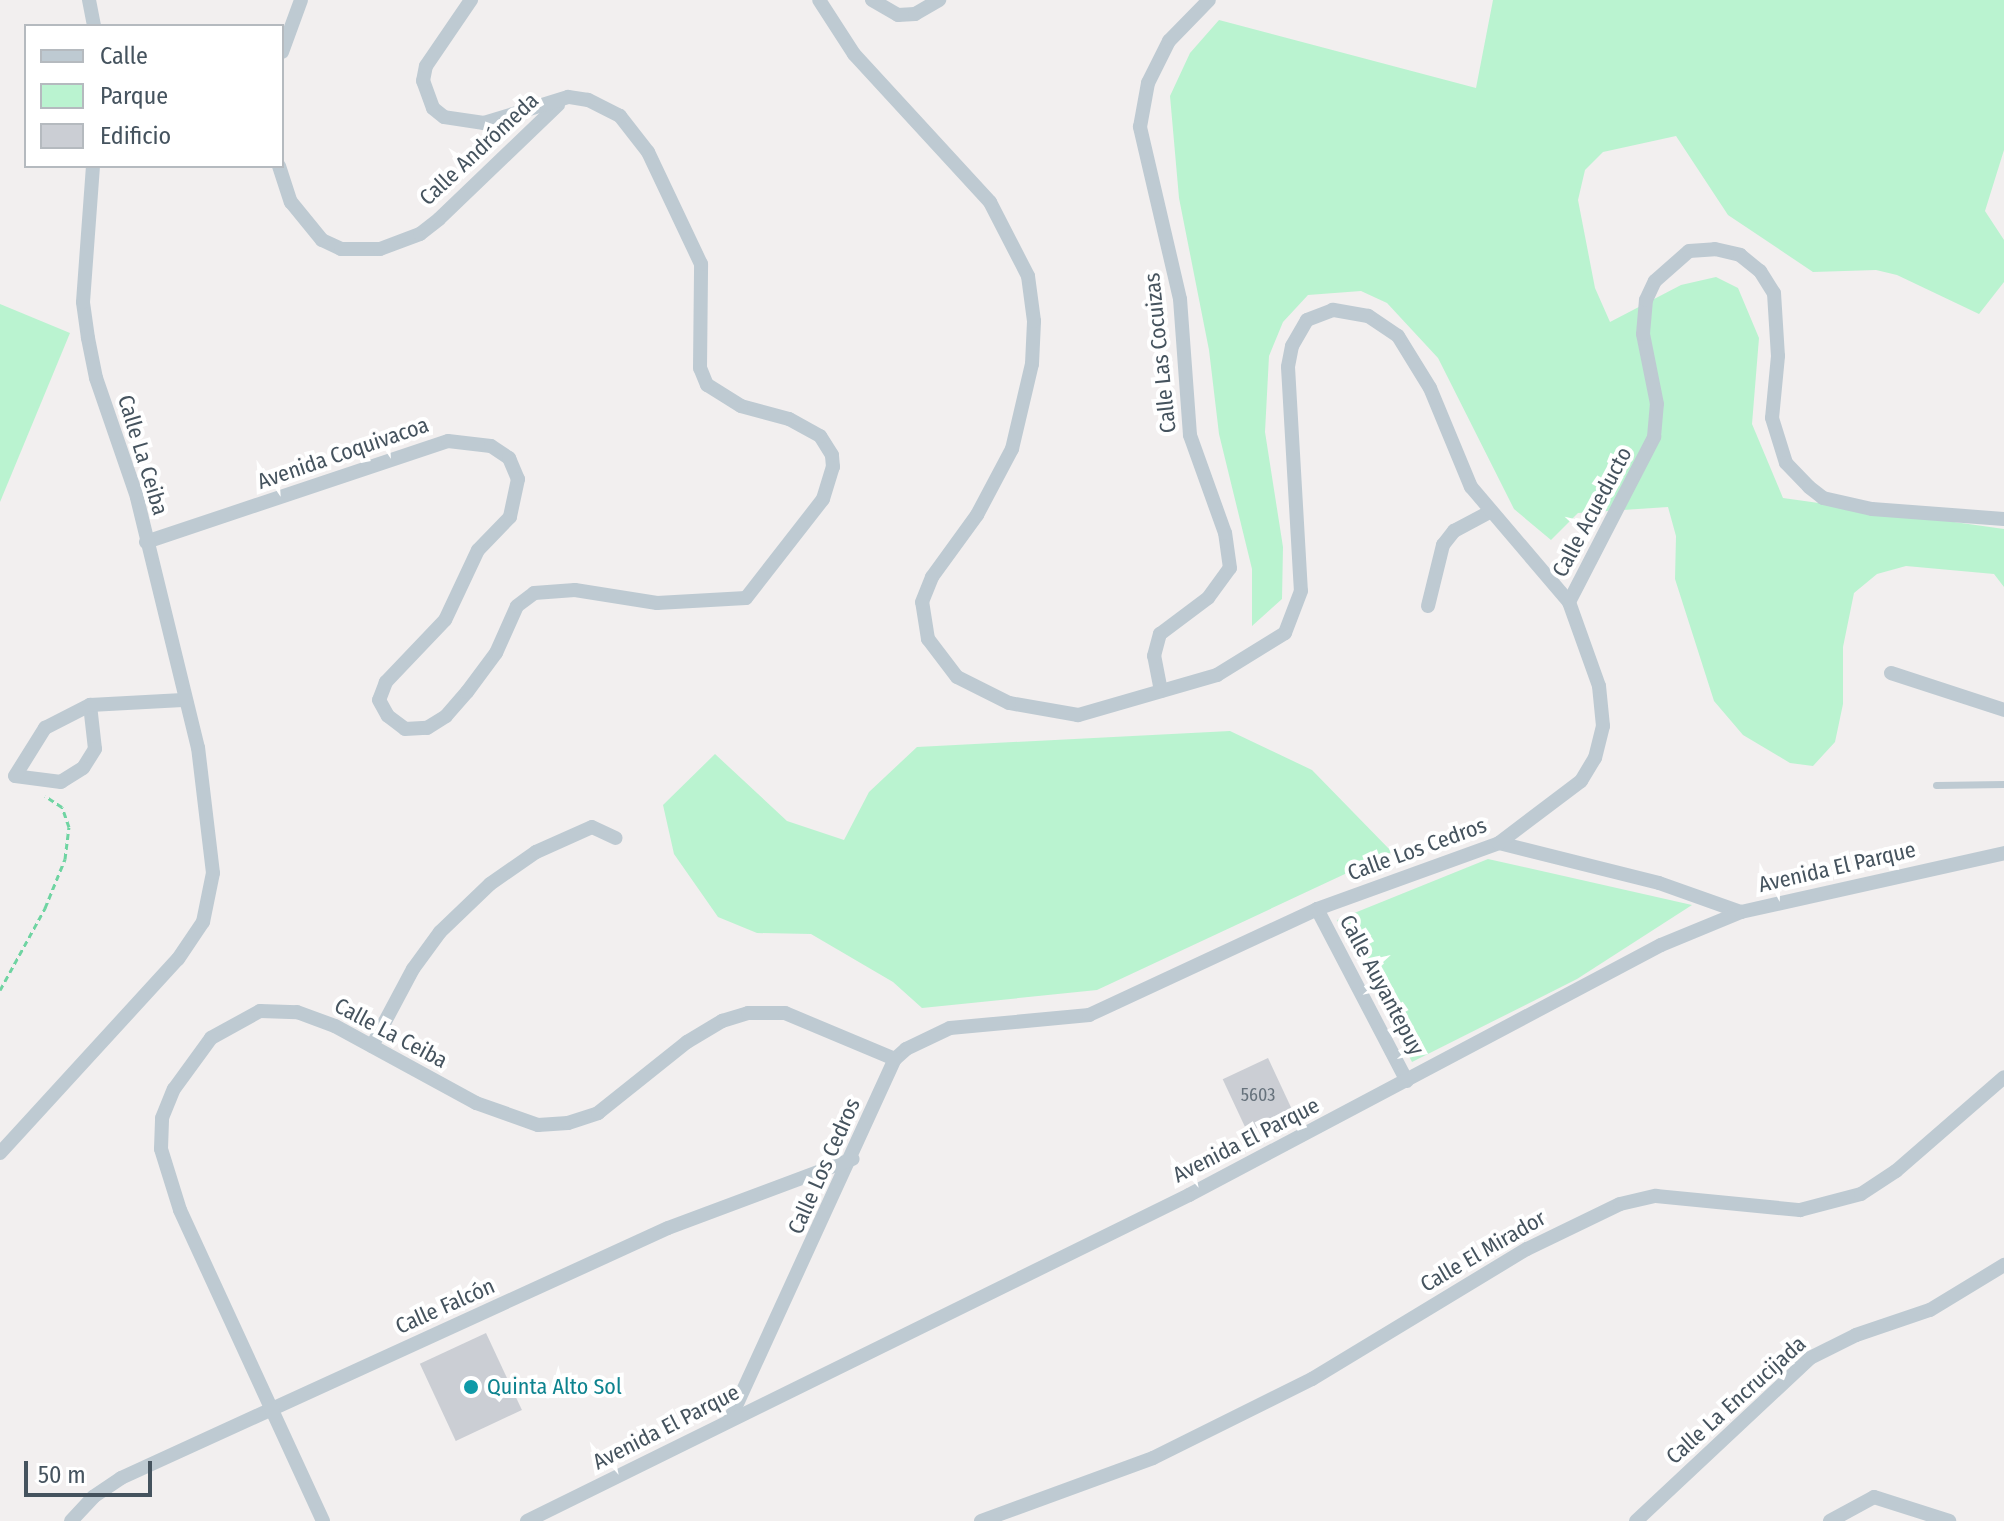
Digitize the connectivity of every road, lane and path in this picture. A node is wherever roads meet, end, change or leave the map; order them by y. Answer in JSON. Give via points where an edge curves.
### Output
{"nodes":[{"id":1,"x":89,"y":0,"type":"edge"},
{"id":2,"x":301,"y":0,"type":"edge"},
{"id":3,"x":471,"y":0,"type":"edge"},
{"id":4,"x":819,"y":0,"type":"edge"},
{"id":5,"x":872,"y":0,"type":"edge"},
{"id":6,"x":939,"y":0,"type":"edge"},
{"id":7,"x":1209,"y":0,"type":"edge"},
{"id":8,"x":94,"y":24,"type":"edge"},
{"id":9,"x":284,"y":47,"type":"edge"},
{"id":10,"x":568,"y":97,"type":"junction"},
{"id":11,"x":93,"y":168,"type":"edge"},
{"id":12,"x":280,"y":168,"type":"edge"},
{"id":13,"x":1488,"y":513,"type":"junction"},
{"id":14,"x":2004,"y":519,"type":"edge"},
{"id":15,"x":146,"y":542,"type":"junction"},
{"id":16,"x":1569,"y":602,"type":"junction"},
{"id":17,"x":1428,"y":606,"type":"dead end"},
{"id":18,"x":1891,"y":673,"type":"dead end"},
{"id":19,"x":1161,"y":691,"type":"junction"},
{"id":20,"x":183,"y":700,"type":"junction"},
{"id":21,"x":90,"y":705,"type":"junction"},
{"id":22,"x":2004,"y":710,"type":"edge"},
{"id":23,"x":2004,"y":784,"type":"edge"},
{"id":24,"x":1936,"y":785,"type":"dead end"},
{"id":25,"x":38,"y":791,"type":"dead end"},
{"id":26,"x":616,"y":838,"type":"dead end"},
{"id":27,"x":1499,"y":843,"type":"junction"},
{"id":28,"x":2004,"y":853,"type":"edge"},
{"id":29,"x":1317,"y":909,"type":"junction"},
{"id":30,"x":1741,"y":912,"type":"junction"},
{"id":31,"x":0,"y":990,"type":"edge"},
{"id":32,"x":372,"y":1046,"type":"junction"},
{"id":33,"x":895,"y":1059,"type":"junction"},
{"id":34,"x":2004,"y":1077,"type":"edge"},
{"id":35,"x":1407,"y":1081,"type":"junction"},
{"id":36,"x":0,"y":1153,"type":"edge"},
{"id":37,"x":853,"y":1159,"type":"junction"},
{"id":38,"x":2004,"y":1265,"type":"edge"},
{"id":39,"x":269,"y":1410,"type":"junction"},
{"id":40,"x":730,"y":1419,"type":"junction"},
{"id":41,"x":71,"y":1521,"type":"edge"},
{"id":42,"x":323,"y":1521,"type":"edge"},
{"id":43,"x":527,"y":1521,"type":"edge"},
{"id":44,"x":981,"y":1521,"type":"edge"},
{"id":45,"x":1636,"y":1521,"type":"edge"},
{"id":46,"x":1830,"y":1521,"type":"edge"},
{"id":47,"x":1949,"y":1521,"type":"edge"}],
"edges":[{"from":1,"to":8,"type":"street"},
{"from":2,"to":9,"type":"street"},
{"from":3,"to":10,"type":"street","via":[[426,66],[423,81],[433,108],[444,117],[484,123]]},
{"from":4,"to":19,"type":"street","via":[[854,54],[990,202],[1028,276],[1034,321],[1023,411],[994,486],[932,577],[922,602],[928,639],[957,677],[1036,710],[1078,715]]},
{"from":5,"to":6,"type":"street","via":[[898,15],[915,14]]},
{"from":7,"to":19,"type":"street","name":"Calle Las Cocuizas","via":[[1169,41],[1148,83],[1140,127],[1180,299],[1190,435],[1225,533],[1230,568],[1208,598],[1160,634],[1154,656]]},
{"from":10,"to":12,"type":"street","name":"Calle Andrómeda","via":[[439,219],[420,234],[380,249],[341,249],[322,240],[291,202]]},
{"from":10,"to":15,"type":"street","name":"Avenida Coquivacoa","via":[[588,100],[620,116],[648,152],[693,239],[701,264],[700,368],[707,385],[741,406],[805,425],[832,455],[832,480],[823,499],[755,589],[730,603],[633,602],[554,589],[534,593],[517,606],[496,653],[446,716],[427,728],[405,729],[379,700],[386,682],[445,620],[478,550],[510,517],[518,479],[509,458],[491,446],[448,441]]},
{"from":11,"to":15,"type":"street","name":"Calle La Ceiba","via":[[83,302],[88,338]]},
{"from":13,"to":16,"type":"street","name":"Calle Los Cedros"},
{"from":13,"to":17,"type":"street","via":[[1454,531],[1443,545]]},
{"from":13,"to":19,"type":"street","name":"Calle Los Cedros","via":[[1471,487],[1430,388],[1398,336],[1368,316],[1319,312],[1297,331],[1288,367],[1302,572],[1294,621],[1276,642],[1217,675]]},
{"from":14,"to":16,"type":"street","name":"Calle Acueducto","via":[[1872,509],[1823,498],[1809,487],[1786,463],[1772,418],[1778,356],[1774,293],[1760,271],[1740,255],[1715,249],[1689,251],[1655,281],[1646,300],[1643,334],[1657,404],[1654,437]]},
{"from":15,"to":20,"type":"street","name":"Calle La Ceiba"},
{"from":16,"to":27,"type":"street","name":"Calle Los Cedros","via":[[1599,686],[1601,739],[1591,767],[1566,797]]},
{"from":18,"to":22,"type":"street"},
{"from":20,"to":21,"type":"street"},
{"from":20,"to":36,"type":"street","name":"Calle La Ceiba","via":[[211,821],[213,873],[203,922],[178,959]]},
{"from":21,"to":21,"type":"street","via":[[95,749],[83,768],[61,782],[15,776],[45,728]]},
{"from":23,"to":24,"type":"lane"},
{"from":25,"to":31,"type":"path","via":[[62,807],[69,827],[65,859]]},
{"from":26,"to":32,"type":"street","via":[[592,827],[536,852],[490,884],[440,932],[413,969]]},
{"from":27,"to":29,"type":"street","name":"Calle Los Cedros"},
{"from":27,"to":30,"type":"street","via":[[1659,883]]},
{"from":28,"to":30,"type":"street","name":"Avenida El Parque"},
{"from":29,"to":33,"type":"street","name":"Calle Los Cedros","via":[[1089,1015],[950,1028],[920,1040]]},
{"from":29,"to":35,"type":"street","name":"Calle Auyantepuy"},
{"from":30,"to":35,"type":"street","name":"Avenida El Parque","via":[[1661,945]]},
{"from":32,"to":33,"type":"street","name":"Calle La Ceiba","via":[[476,1103],[538,1125],[598,1113],[687,1042],[748,1013],[785,1013]]},
{"from":32,"to":39,"type":"street","name":"Calle La Ceiba","via":[[297,1012],[260,1011],[211,1038],[174,1089],[162,1118],[161,1149],[180,1210]]},
{"from":33,"to":37,"type":"street","name":"Calle Los Cedros"},
{"from":34,"to":44,"type":"street","name":"Calle El Mirador","via":[[1896,1171],[1861,1194],[1800,1210],[1656,1196],[1620,1204],[1527,1249],[1286,1392],[1153,1458]]},
{"from":35,"to":40,"type":"street","name":"Avenida El Parque","via":[[928,1325]]},
{"from":37,"to":39,"type":"street","name":"Calle Falcón","via":[[668,1228]]},
{"from":37,"to":40,"type":"street","name":"Calle Los Cedros"},
{"from":38,"to":45,"type":"street","name":"Calle La Encrucijada","via":[[1930,1310],[1856,1335],[1810,1358]]},
{"from":39,"to":41,"type":"street","name":"Calle Falcón","via":[[121,1478]]},
{"from":39,"to":42,"type":"street","name":"Calle La Ceiba"},
{"from":40,"to":43,"type":"street","name":"Avenida El Parque"},
{"from":46,"to":47,"type":"street","via":[[1874,1497]]}]}
